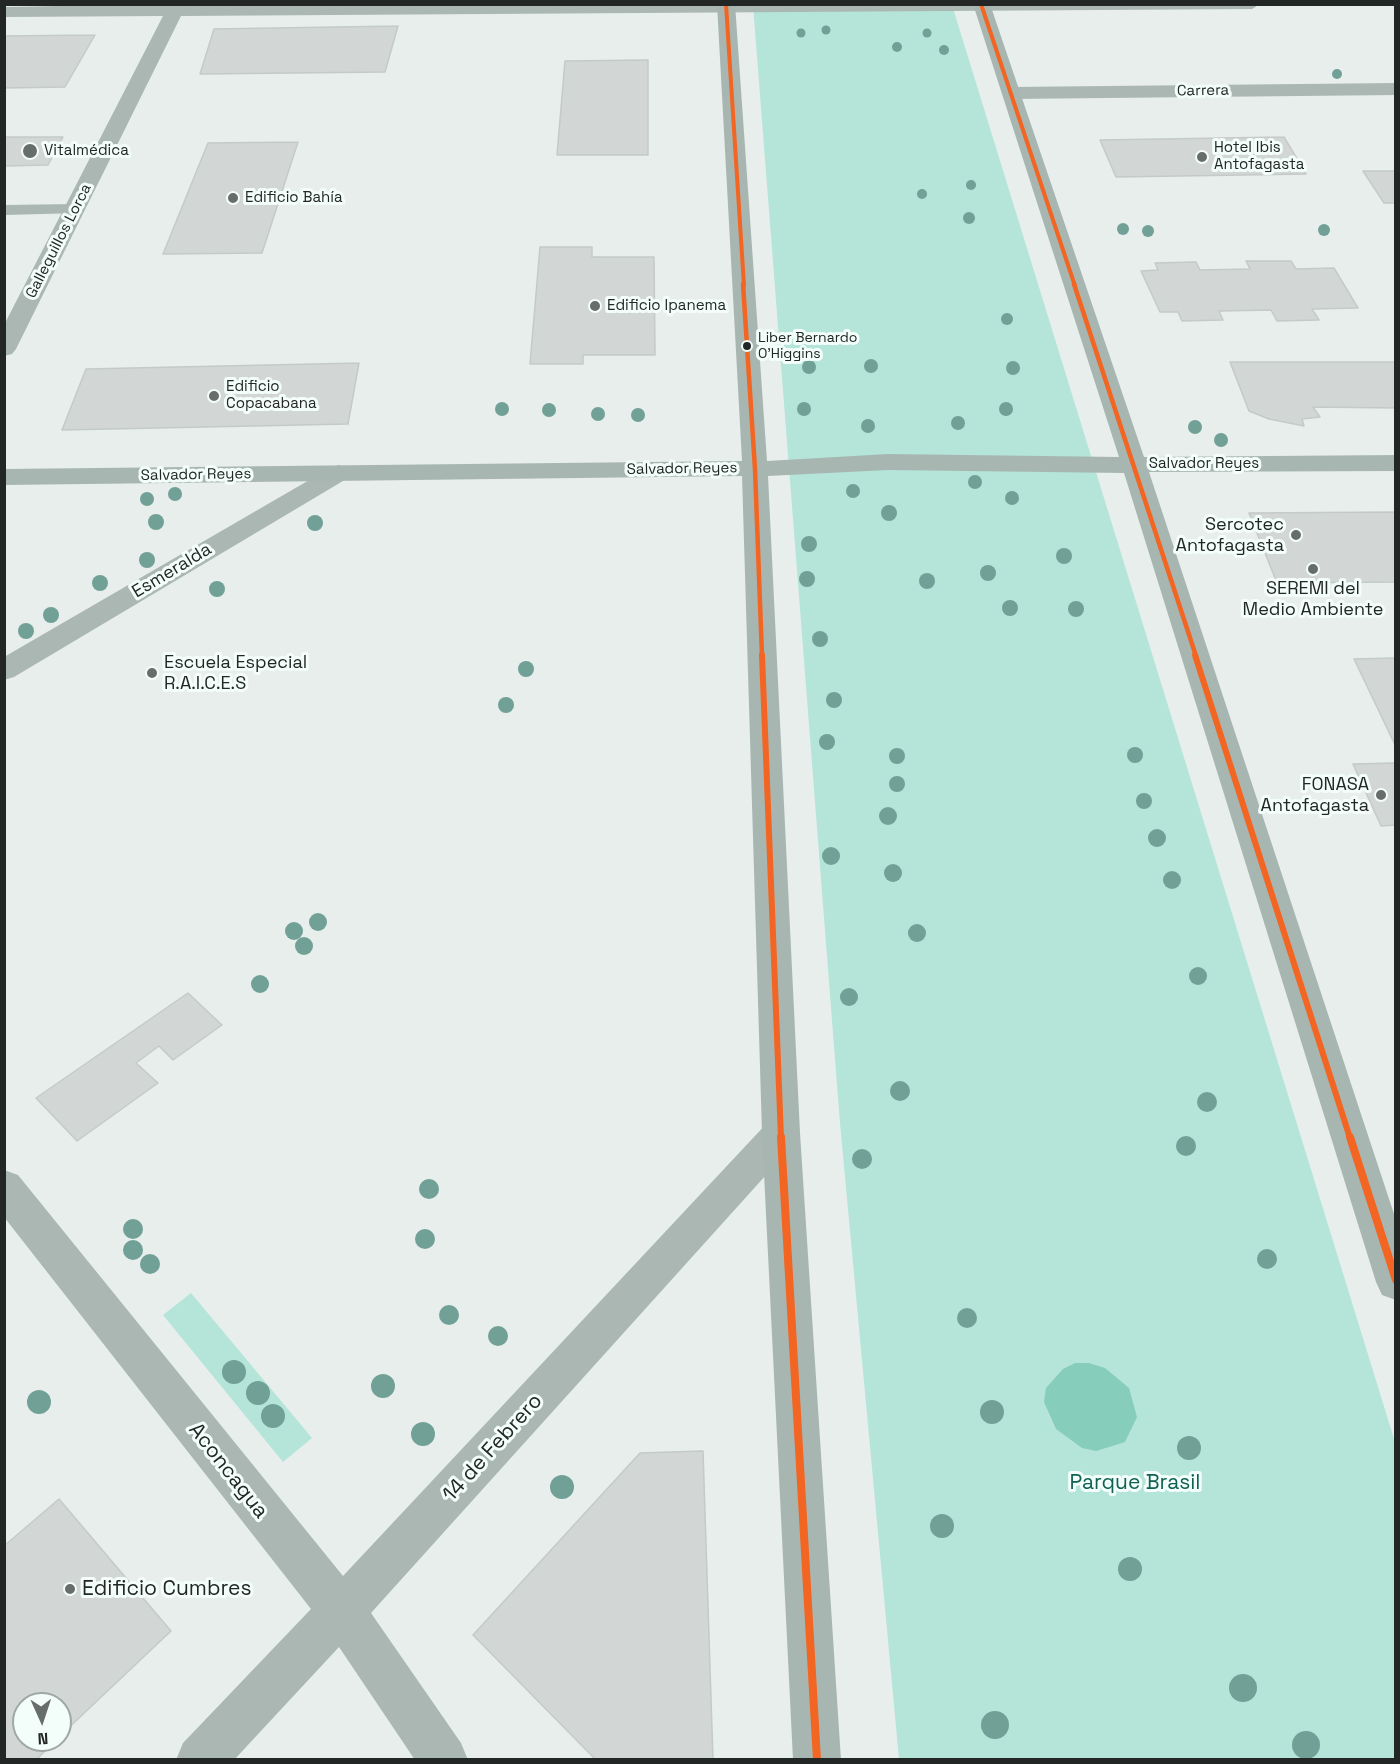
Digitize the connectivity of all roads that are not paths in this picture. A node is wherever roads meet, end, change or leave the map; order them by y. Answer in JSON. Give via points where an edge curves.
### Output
{"nodes":[{"id":1,"x":1252,"y":4,"type":"edge"},
{"id":2,"x":981,"y":5,"type":"edge"},
{"id":3,"x":726,"y":6,"type":"edge"},
{"id":4,"x":177,"y":8,"type":"edge"},
{"id":5,"x":4,"y":12,"type":"edge"},
{"id":6,"x":1395,"y":89,"type":"edge"},
{"id":7,"x":1011,"y":93,"type":"junction"},
{"id":8,"x":75,"y":209,"type":"junction"},
{"id":9,"x":4,"y":210,"type":"edge"},
{"id":10,"x":4,"y":349,"type":"edge"},
{"id":11,"x":1395,"y":463,"type":"edge"},
{"id":12,"x":1134,"y":465,"type":"junction"},
{"id":13,"x":755,"y":469,"type":"junction"},
{"id":14,"x":339,"y":473,"type":"junction"},
{"id":15,"x":4,"y":477,"type":"edge"},
{"id":16,"x":4,"y":670,"type":"edge"},
{"id":17,"x":781,"y":1133,"type":"junction"},
{"id":18,"x":4,"y":1187,"type":"edge"},
{"id":19,"x":1395,"y":1282,"type":"edge"},
{"id":20,"x":342,"y":1611,"type":"junction"},
{"id":21,"x":200,"y":1760,"type":"edge"},
{"id":22,"x":444,"y":1760,"type":"edge"},
{"id":23,"x":817,"y":1760,"type":"edge"}],
"edges":[{"from":1,"to":2,"type":"street"},
{"from":2,"to":3,"type":"street"},
{"from":2,"to":7,"type":"main road"},
{"from":3,"to":4,"type":"street"},
{"from":3,"to":13,"type":"main road"},
{"from":4,"to":5,"type":"street"},
{"from":4,"to":8,"type":"street","name":"Galleguillos Lorca"},
{"from":6,"to":7,"type":"street","name":"Carrera"},
{"from":7,"to":12,"type":"main road"},
{"from":8,"to":9,"type":"lane"},
{"from":8,"to":10,"type":"street","name":"Galleguillos Lorca"},
{"from":11,"to":12,"type":"main road","name":"Salvador Reyes"},
{"from":12,"to":13,"type":"main road","name":"Salvador Reyes","via":[[888,462]]},
{"from":12,"to":19,"type":"main road"},
{"from":13,"to":14,"type":"main road","name":"Salvador Reyes"},
{"from":13,"to":17,"type":"main road"},
{"from":14,"to":15,"type":"main road","name":"Salvador Reyes"},
{"from":14,"to":16,"type":"street","name":"Esmeralda"},
{"from":17,"to":20,"type":"street","name":"14 de Febrero"},
{"from":17,"to":23,"type":"main road"},
{"from":18,"to":20,"type":"street","name":"Aconcagua"},
{"from":20,"to":21,"type":"street","name":"14 de Febrero"},
{"from":20,"to":22,"type":"street","name":"Aconcagua"}]}
